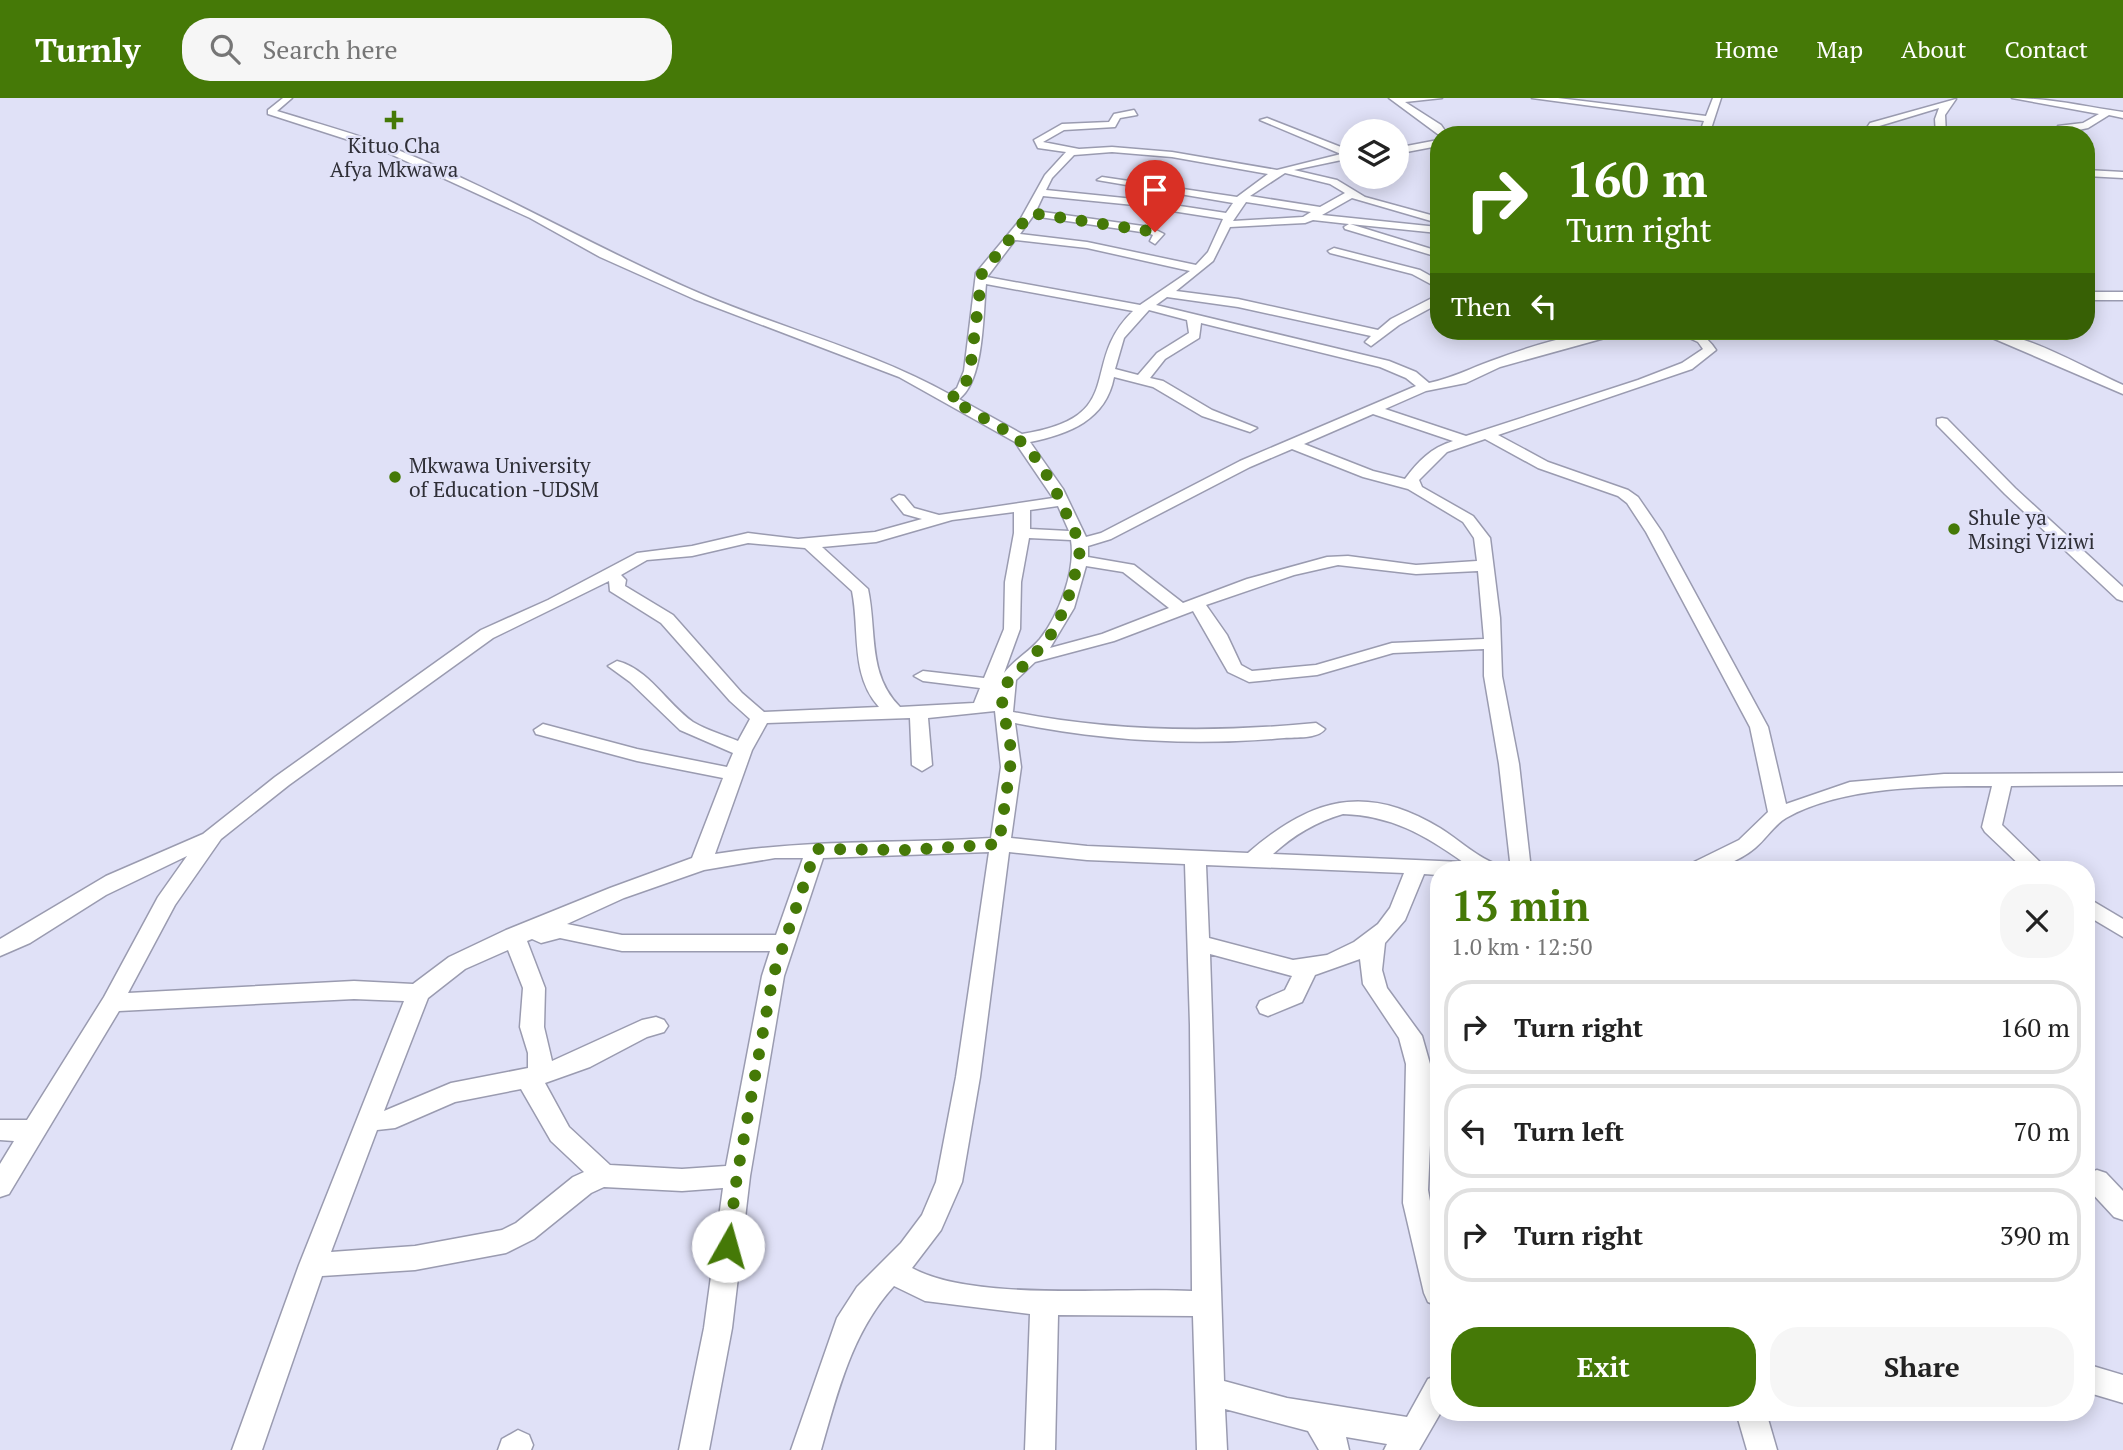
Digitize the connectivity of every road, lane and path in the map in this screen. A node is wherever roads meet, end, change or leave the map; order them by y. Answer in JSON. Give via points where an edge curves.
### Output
{"nodes":[{"id":1,"x":288,"y":98,"type":"edge"},
{"id":2,"x":1438,"y":98,"type":"edge"},
{"id":3,"x":1536,"y":98,"type":"edge"},
{"id":4,"x":1717,"y":98,"type":"edge"},
{"id":5,"x":1959,"y":98,"type":"edge"},
{"id":6,"x":2016,"y":98,"type":"edge"},
{"id":7,"x":1394,"y":99,"type":"edge"},
{"id":8,"x":1563,"y":99,"type":"edge"},
{"id":9,"x":2040,"y":101,"type":"junction"},
{"id":10,"x":1949,"y":102,"type":"junction"},
{"id":11,"x":2104,"y":108,"type":"junction"},
{"id":12,"x":2034,"y":111,"type":"dead end"},
{"id":13,"x":1135,"y":113,"type":"dead end"},
{"id":14,"x":2123,"y":115,"type":"edge"},
{"id":15,"x":1710,"y":119,"type":"junction"},
{"id":16,"x":1264,"y":120,"type":"dead end"},
{"id":17,"x":1436,"y":126,"type":"edge"},
{"id":18,"x":1707,"y":126,"type":"edge"},
{"id":19,"x":1872,"y":126,"type":"edge"},
{"id":20,"x":1941,"y":126,"type":"edge"},
{"id":21,"x":2085,"y":126,"type":"edge"},
{"id":22,"x":1430,"y":147,"type":"edge"},
{"id":23,"x":1426,"y":148,"type":"junction"},
{"id":24,"x":1430,"y":149,"type":"edge"},
{"id":25,"x":1339,"y":150,"type":"edge"},
{"id":26,"x":1409,"y":150,"type":"edge"},
{"id":27,"x":1077,"y":151,"type":"junction"},
{"id":28,"x":1339,"y":158,"type":"edge"},
{"id":29,"x":1279,"y":171,"type":"junction"},
{"id":30,"x":2095,"y":173,"type":"edge"},
{"id":31,"x":2095,"y":175,"type":"edge"},
{"id":32,"x":2123,"y":175,"type":"edge"},
{"id":33,"x":1102,"y":180,"type":"dead end"},
{"id":34,"x":2123,"y":184,"type":"edge"},
{"id":35,"x":1041,"y":193,"type":"junction"},
{"id":36,"x":1351,"y":194,"type":"junction"},
{"id":37,"x":1242,"y":200,"type":"junction"},
{"id":38,"x":1031,"y":213,"type":"junction"},
{"id":39,"x":1318,"y":214,"type":"junction"},
{"id":40,"x":1430,"y":218,"type":"edge"},
{"id":41,"x":1228,"y":220,"type":"junction"},
{"id":42,"x":1332,"y":220,"type":"junction"},
{"id":43,"x":1430,"y":229,"type":"edge"},
{"id":44,"x":1014,"y":237,"type":"junction"},
{"id":45,"x":1155,"y":241,"type":"dead end"},
{"id":46,"x":1334,"y":251,"type":"dead end"},
{"id":47,"x":1430,"y":252,"type":"edge"},
{"id":48,"x":1198,"y":269,"type":"junction"},
{"id":49,"x":982,"y":280,"type":"junction"},
{"id":50,"x":1430,"y":280,"type":"edge"},
{"id":51,"x":1164,"y":293,"type":"junction"},
{"id":52,"x":2095,"y":296,"type":"edge"},
{"id":53,"x":2123,"y":296,"type":"edge"},
{"id":54,"x":1430,"y":304,"type":"edge"},
{"id":55,"x":1144,"y":307,"type":"junction"},
{"id":56,"x":1192,"y":318,"type":"junction"},
{"id":57,"x":1381,"y":334,"type":"junction"},
{"id":58,"x":1579,"y":340,"type":"edge"},
{"id":59,"x":1704,"y":340,"type":"edge"},
{"id":60,"x":2007,"y":340,"type":"edge"},
{"id":61,"x":2031,"y":340,"type":"edge"},
{"id":62,"x":2040,"y":352,"type":"junction"},
{"id":63,"x":1355,"y":358,"type":"junction"},
{"id":64,"x":1108,"y":371,"type":"junction"},
{"id":65,"x":1142,"y":379,"type":"junction"},
{"id":66,"x":1426,"y":387,"type":"junction"},
{"id":67,"x":2123,"y":390,"type":"edge"},
{"id":68,"x":950,"y":399,"type":"junction"},
{"id":69,"x":1374,"y":410,"type":"junction"},
{"id":70,"x":1942,"y":422,"type":"dead end"},
{"id":71,"x":1250,"y":428,"type":"dead end"},
{"id":72,"x":1486,"y":435,"type":"junction"},
{"id":73,"x":1020,"y":439,"type":"junction"},
{"id":74,"x":1463,"y":440,"type":"junction"},
{"id":75,"x":1293,"y":444,"type":"junction"},
{"id":76,"x":1413,"y":486,"type":"junction"},
{"id":77,"x":899,"y":499,"type":"dead end"},
{"id":78,"x":1061,"y":501,"type":"junction"},
{"id":79,"x":1022,"y":509,"type":"junction"},
{"id":80,"x":939,"y":520,"type":"junction"},
{"id":81,"x":1022,"y":533,"type":"junction"},
{"id":82,"x":810,"y":544,"type":"junction"},
{"id":83,"x":1079,"y":546,"type":"junction"},
{"id":84,"x":1487,"y":565,"type":"junction"},
{"id":85,"x":607,"y":573,"type":"junction"},
{"id":86,"x":2123,"y":596,"type":"edge"},
{"id":87,"x":1188,"y":606,"type":"junction"},
{"id":88,"x":1491,"y":644,"type":"junction"},
{"id":89,"x":1033,"y":657,"type":"junction"},
{"id":90,"x":617,"y":666,"type":"dead end"},
{"id":91,"x":923,"y":676,"type":"dead end"},
{"id":92,"x":991,"y":684,"type":"junction"},
{"id":93,"x":981,"y":709,"type":"junction"},
{"id":94,"x":1004,"y":710,"type":"junction"},
{"id":95,"x":919,"y":713,"type":"junction"},
{"id":96,"x":897,"y":715,"type":"junction"},
{"id":97,"x":760,"y":718,"type":"junction"},
{"id":98,"x":1316,"y":729,"type":"dead end"},
{"id":99,"x":543,"y":730,"type":"dead end"},
{"id":100,"x":743,"y":750,"type":"junction"},
{"id":101,"x":922,"y":765,"type":"dead end"},
{"id":102,"x":734,"y":774,"type":"junction"},
{"id":103,"x":2123,"y":779,"type":"edge"},
{"id":104,"x":2003,"y":780,"type":"junction"},
{"id":105,"x":1778,"y":814,"type":"junction"},
{"id":106,"x":211,"y":839,"type":"junction"},
{"id":107,"x":999,"y":844,"type":"junction"},
{"id":108,"x":816,"y":849,"type":"junction"},
{"id":109,"x":1195,"y":858,"type":"junction"},
{"id":110,"x":1254,"y":860,"type":"junction"},
{"id":111,"x":1477,"y":861,"type":"edge"},
{"id":112,"x":1520,"y":861,"type":"edge"},
{"id":113,"x":1713,"y":861,"type":"edge"},
{"id":114,"x":2028,"y":861,"type":"edge"},
{"id":115,"x":701,"y":863,"type":"junction"},
{"id":116,"x":1416,"y":869,"type":"junction"},
{"id":117,"x":1430,"y":869,"type":"edge"},
{"id":118,"x":2095,"y":911,"type":"edge"},
{"id":119,"x":2123,"y":929,"type":"edge"},
{"id":120,"x":1375,"y":937,"type":"junction"},
{"id":121,"x":515,"y":940,"type":"junction"},
{"id":122,"x":783,"y":943,"type":"junction"},
{"id":123,"x":1199,"y":943,"type":"junction"},
{"id":124,"x":0,"y":948,"type":"edge"},
{"id":125,"x":1306,"y":969,"type":"junction"},
{"id":126,"x":418,"y":993,"type":"junction"},
{"id":127,"x":112,"y":1003,"type":"junction"},
{"id":128,"x":1268,"y":1007,"type":"dead end"},
{"id":129,"x":656,"y":1026,"type":"dead end"},
{"id":130,"x":533,"y":1077,"type":"junction"},
{"id":131,"x":368,"y":1119,"type":"junction"},
{"id":132,"x":0,"y":1130,"type":"edge"},
{"id":133,"x":34,"y":1131,"type":"junction"},
{"id":134,"x":603,"y":1176,"type":"junction"},
{"id":135,"x":737,"y":1176,"type":"junction"},
{"id":136,"x":2097,"y":1181,"type":"dead end"},
{"id":137,"x":0,"y":1186,"type":"edge"},
{"id":138,"x":2123,"y":1209,"type":"edge"},
{"id":139,"x":1430,"y":1264,"type":"edge"},
{"id":140,"x":312,"y":1265,"type":"junction"},
{"id":141,"x":891,"y":1270,"type":"junction"},
{"id":142,"x":1044,"y":1303,"type":"junction"},
{"id":143,"x":1207,"y":1304,"type":"junction"},
{"id":144,"x":2095,"y":1381,"type":"edge"},
{"id":145,"x":2123,"y":1389,"type":"edge"},
{"id":146,"x":1212,"y":1391,"type":"junction"},
{"id":147,"x":1430,"y":1402,"type":"edge"},
{"id":148,"x":1317,"y":1419,"type":"junction"},
{"id":149,"x":1754,"y":1421,"type":"edge"},
{"id":150,"x":1407,"y":1441,"type":"edge"},
{"id":151,"x":247,"y":1450,"type":"edge"},
{"id":152,"x":694,"y":1450,"type":"edge"},
{"id":153,"x":806,"y":1450,"type":"edge"},
{"id":154,"x":1040,"y":1450,"type":"edge"},
{"id":155,"x":1212,"y":1450,"type":"edge"},
{"id":156,"x":1334,"y":1450,"type":"edge"},
{"id":157,"x":1762,"y":1450,"type":"edge"}],
"edges":[{"from":1,"to":68,"type":"street","via":[[271,112],[389,150],[698,297],[874,360]]},
{"from":2,"to":7,"type":"street"},
{"from":3,"to":8,"type":"street"},
{"from":4,"to":15,"type":"street"},
{"from":5,"to":10,"type":"street"},
{"from":6,"to":9,"type":"street"},
{"from":7,"to":17,"type":"street"},
{"from":8,"to":15,"type":"street"},
{"from":9,"to":11,"type":"street"},
{"from":9,"to":12,"type":"street"},
{"from":10,"to":19,"type":"street"},
{"from":10,"to":20,"type":"street","via":[[1940,113]]},
{"from":11,"to":14,"type":"street"},
{"from":11,"to":21,"type":"street"},
{"from":13,"to":27,"type":"street","via":[[1116,117],[1112,125],[1059,128],[1037,142]]},
{"from":15,"to":18,"type":"street"},
{"from":16,"to":25,"type":"street"},
{"from":22,"to":23,"type":"street"},
{"from":23,"to":24,"type":"street"},
{"from":23,"to":26,"type":"street"},
{"from":27,"to":29,"type":"street","via":[[1155,154]]},
{"from":27,"to":35,"type":"street","via":[[1064,158]]},
{"from":28,"to":29,"type":"street"},
{"from":29,"to":36,"type":"street","via":[[1333,182]]},
{"from":29,"to":37,"type":"street","via":[[1259,181]]},
{"from":30,"to":32,"type":"street"},
{"from":31,"to":34,"type":"street"},
{"from":33,"to":37,"type":"street"},
{"from":35,"to":38,"type":"street"},
{"from":35,"to":41,"type":"street","via":[[1134,202]]},
{"from":36,"to":39,"type":"street"},
{"from":36,"to":40,"type":"street"},
{"from":37,"to":39,"type":"street"},
{"from":37,"to":41,"type":"street"},
{"from":38,"to":44,"type":"street"},
{"from":38,"to":45,"type":"street","via":[[1150,230],[1160,234]]},
{"from":39,"to":41,"type":"street","via":[[1288,222]]},
{"from":39,"to":42,"type":"street"},
{"from":41,"to":48,"type":"street","via":[[1219,246]]},
{"from":42,"to":43,"type":"street"},
{"from":42,"to":47,"type":"street"},
{"from":44,"to":48,"type":"street","via":[[1087,244]]},
{"from":44,"to":49,"type":"street","via":[[987,265]]},
{"from":46,"to":50,"type":"street","via":[[1416,272]]},
{"from":48,"to":51,"type":"street"},
{"from":49,"to":55,"type":"street"},
{"from":49,"to":68,"type":"street","via":[[970,371],[963,390]]},
{"from":51,"to":55,"type":"street"},
{"from":51,"to":57,"type":"street","via":[[1238,303]]},
{"from":52,"to":53,"type":"street"},
{"from":54,"to":57,"type":"street"},
{"from":55,"to":56,"type":"street"},
{"from":55,"to":64,"type":"street","via":[[1117,338]]},
{"from":56,"to":63,"type":"street"},
{"from":56,"to":65,"type":"street","via":[[1195,335],[1161,356]]},
{"from":57,"to":63,"type":"street"},
{"from":58,"to":66,"type":"street","via":[[1495,364],[1461,380]]},
{"from":59,"to":72,"type":"street","via":[[1710,350],[1687,366]]},
{"from":60,"to":62,"type":"street"},
{"from":61,"to":62,"type":"street"},
{"from":62,"to":67,"type":"street"},
{"from":63,"to":66,"type":"street","via":[[1401,370]]},
{"from":64,"to":65,"type":"street"},
{"from":64,"to":73,"type":"street","via":[[1101,397],[1077,422]]},
{"from":65,"to":71,"type":"street","via":[[1171,390],[1208,413]]},
{"from":66,"to":69,"type":"street"},
{"from":68,"to":73,"type":"street"},
{"from":69,"to":74,"type":"street"},
{"from":69,"to":75,"type":"street"},
{"from":70,"to":86,"type":"street"},
{"from":72,"to":74,"type":"street"},
{"from":72,"to":105,"type":"street","via":[[1543,465],[1633,500],[1759,727]]},
{"from":73,"to":78,"type":"street"},
{"from":74,"to":76,"type":"street","via":[[1432,456],[1413,476]]},
{"from":75,"to":76,"type":"street","via":[[1348,467]]},
{"from":75,"to":83,"type":"street"},
{"from":76,"to":84,"type":"street","via":[[1474,524]]},
{"from":77,"to":80,"type":"street","via":[[909,511]]},
{"from":78,"to":79,"type":"street"},
{"from":78,"to":83,"type":"street"},
{"from":79,"to":80,"type":"street"},
{"from":79,"to":81,"type":"street"},
{"from":80,"to":82,"type":"street","via":[[876,537]]},
{"from":81,"to":83,"type":"street"},
{"from":81,"to":92,"type":"street","via":[[1013,582],[1012,629]]},
{"from":82,"to":85,"type":"street","via":[[748,538],[643,556]]},
{"from":82,"to":96,"type":"street","via":[[860,589],[869,679],[882,702]]},
{"from":83,"to":87,"type":"street","via":[[1128,568]]},
{"from":83,"to":89,"type":"street","via":[[1066,606]]},
{"from":84,"to":87,"type":"street","via":[[1406,569],[1368,561],[1332,561]]},
{"from":84,"to":88,"type":"street"},
{"from":85,"to":97,"type":"street","via":[[618,579],[616,588],[673,625]]},
{"from":85,"to":106,"type":"street","via":[[554,604],[487,634],[282,781]]},
{"from":87,"to":88,"type":"street","via":[[1218,635],[1234,668],[1249,677],[1317,670],[1392,648]]},
{"from":87,"to":89,"type":"street","via":[[1078,649]]},
{"from":88,"to":112,"type":"street"},
{"from":89,"to":94,"type":"street","via":[[1005,685]]},
{"from":90,"to":100,"type":"street","via":[[687,726]]},
{"from":91,"to":92,"type":"street"},
{"from":92,"to":93,"type":"street"},
{"from":93,"to":94,"type":"street"},
{"from":93,"to":95,"type":"street"},
{"from":94,"to":98,"type":"street","via":[[1060,727],[1196,737]]},
{"from":94,"to":107,"type":"street","via":[[1012,754]]},
{"from":95,"to":96,"type":"street"},
{"from":95,"to":101,"type":"street"},
{"from":96,"to":97,"type":"street"},
{"from":97,"to":100,"type":"street"},
{"from":99,"to":102,"type":"street"},
{"from":100,"to":102,"type":"street"},
{"from":102,"to":115,"type":"street"},
{"from":103,"to":104,"type":"street"},
{"from":104,"to":105,"type":"street","via":[[1877,783]]},
{"from":104,"to":114,"type":"street","via":[[1992,827]]},
{"from":105,"to":113,"type":"street","via":[[1746,845]]},
{"from":106,"to":124,"type":"street","via":[[145,864],[69,906],[29,936]]},
{"from":106,"to":127,"type":"street","via":[[166,902]]},
{"from":107,"to":108,"type":"street"},
{"from":107,"to":109,"type":"street"},
{"from":107,"to":141,"type":"street","via":[[949,1182],[932,1222]]},
{"from":108,"to":115,"type":"street"},
{"from":108,"to":122,"type":"street"},
{"from":109,"to":110,"type":"street"},
{"from":109,"to":123,"type":"street"},
{"from":110,"to":111,"type":"street","via":[[1267,845],[1313,814],[1353,806],[1384,811],[1435,833]]},
{"from":110,"to":116,"type":"street"},
{"from":115,"to":121,"type":"street","via":[[617,893]]},
{"from":116,"to":117,"type":"street"},
{"from":116,"to":120,"type":"street","via":[[1392,922]]},
{"from":118,"to":119,"type":"street"},
{"from":120,"to":125,"type":"street","via":[[1328,965]]},
{"from":120,"to":139,"type":"street","via":[[1370,971],[1373,983],[1402,1020],[1415,1048],[1420,1116],[1416,1214]]},
{"from":121,"to":122,"type":"street","via":[[561,930],[622,943]]},
{"from":121,"to":126,"type":"street","via":[[457,963]]},
{"from":121,"to":130,"type":"street","via":[[534,988],[532,1027],[540,1054]]},
{"from":122,"to":135,"type":"street"},
{"from":123,"to":125,"type":"street"},
{"from":123,"to":143,"type":"street"},
{"from":125,"to":128,"type":"street","via":[[1294,996]]},
{"from":126,"to":127,"type":"street","via":[[354,990]]},
{"from":126,"to":131,"type":"street"},
{"from":127,"to":133,"type":"street"},
{"from":129,"to":130,"type":"street"},
{"from":130,"to":131,"type":"street","via":[[451,1093],[386,1121]]},
{"from":130,"to":134,"type":"street","via":[[561,1135],[591,1159]]},
{"from":131,"to":140,"type":"street"},
{"from":132,"to":133,"type":"street"},
{"from":133,"to":137,"type":"street"},
{"from":134,"to":135,"type":"street","via":[[682,1180]]},
{"from":134,"to":140,"type":"street","via":[[582,1185],[506,1241],[415,1258]]},
{"from":135,"to":152,"type":"street","via":[[718,1328]]},
{"from":136,"to":138,"type":"street"},
{"from":140,"to":151,"type":"street"},
{"from":141,"to":142,"type":"street","via":[[925,1289]]},
{"from":141,"to":153,"type":"street","via":[[867,1296],[848,1327]]},
{"from":142,"to":143,"type":"street","via":[[1142,1300]]},
{"from":142,"to":154,"type":"street"},
{"from":143,"to":146,"type":"street"},
{"from":144,"to":145,"type":"street"},
{"from":146,"to":148,"type":"street"},
{"from":146,"to":155,"type":"street"},
{"from":147,"to":150,"type":"street"},
{"from":148,"to":150,"type":"street"},
{"from":148,"to":156,"type":"street","via":[[1331,1437]]},
{"from":149,"to":157,"type":"street"}]}
